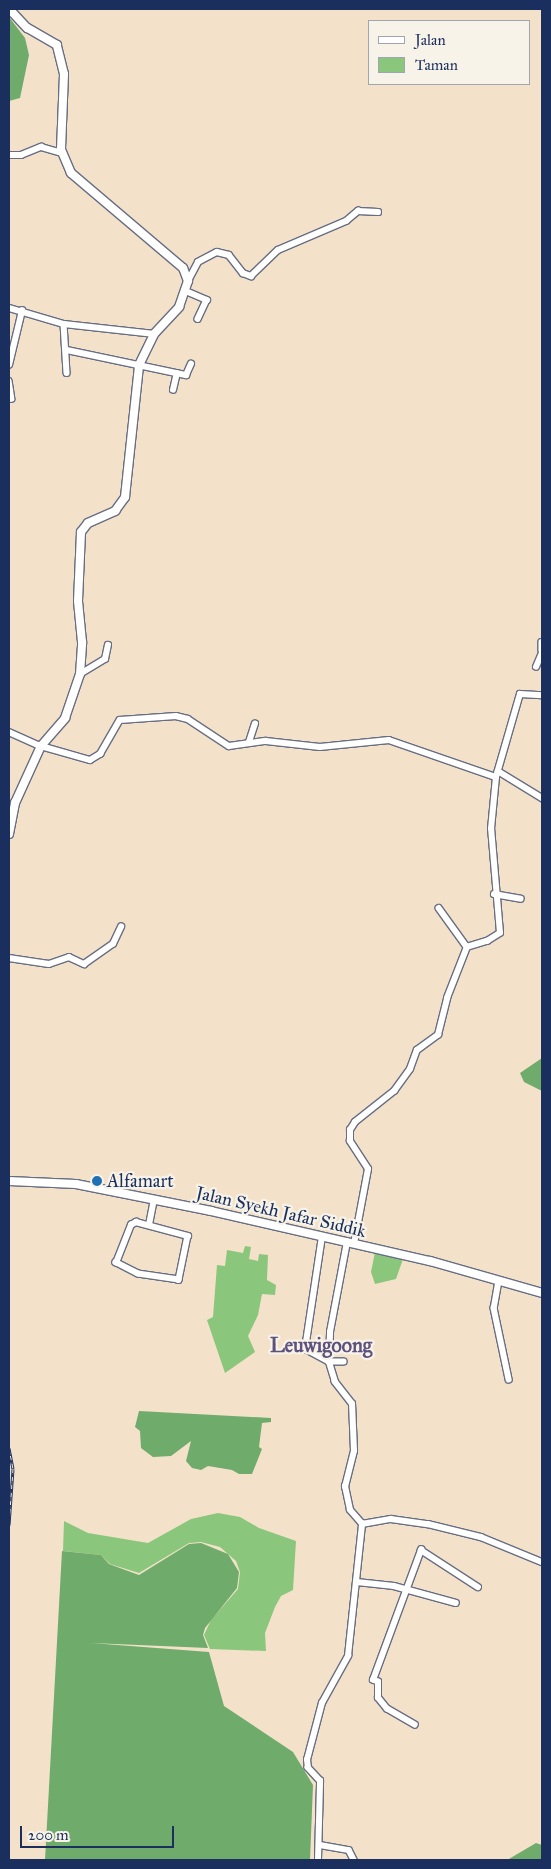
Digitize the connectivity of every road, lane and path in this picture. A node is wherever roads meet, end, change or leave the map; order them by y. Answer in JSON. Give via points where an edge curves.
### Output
{"nodes":[{"id":1,"x":9,"y":9,"type":"edge"},
{"id":2,"x":62,"y":152,"type":"junction"},
{"id":3,"x":9,"y":155,"type":"edge"},
{"id":4,"x":378,"y":212,"type":"dead end"},
{"id":5,"x":188,"y":281,"type":"junction"},
{"id":6,"x":186,"y":291,"type":"junction"},
{"id":7,"x":9,"y":308,"type":"edge"},
{"id":8,"x":22,"y":311,"type":"junction"},
{"id":9,"x":198,"y":319,"type":"dead end"},
{"id":10,"x":64,"y":324,"type":"junction"},
{"id":11,"x":154,"y":334,"type":"junction"},
{"id":12,"x":67,"y":350,"type":"junction"},
{"id":13,"x":190,"y":364,"type":"dead end"},
{"id":14,"x":9,"y":365,"type":"edge"},
{"id":15,"x":139,"y":365,"type":"junction"},
{"id":16,"x":67,"y":373,"type":"dead end"},
{"id":17,"x":177,"y":373,"type":"junction"},
{"id":18,"x":9,"y":381,"type":"edge"},
{"id":19,"x":173,"y":390,"type":"dead end"},
{"id":20,"x":12,"y":399,"type":"dead end"},
{"id":21,"x":542,"y":642,"type":"edge"},
{"id":22,"x":108,"y":645,"type":"dead end"},
{"id":23,"x":542,"y":651,"type":"edge"},
{"id":24,"x":536,"y":667,"type":"dead end"},
{"id":25,"x":80,"y":674,"type":"junction"},
{"id":26,"x":542,"y":695,"type":"edge"},
{"id":27,"x":255,"y":724,"type":"dead end"},
{"id":28,"x":9,"y":732,"type":"edge"},
{"id":29,"x":249,"y":742,"type":"junction"},
{"id":30,"x":41,"y":746,"type":"junction"},
{"id":31,"x":497,"y":774,"type":"junction"},
{"id":32,"x":542,"y":798,"type":"edge"},
{"id":33,"x":9,"y":834,"type":"edge"},
{"id":34,"x":494,"y":894,"type":"junction"},
{"id":35,"x":521,"y":899,"type":"dead end"},
{"id":36,"x":439,"y":908,"type":"dead end"},
{"id":37,"x":120,"y":927,"type":"dead end"},
{"id":38,"x":467,"y":946,"type":"junction"},
{"id":39,"x":9,"y":958,"type":"edge"},
{"id":40,"x":9,"y":1181,"type":"edge"},
{"id":41,"x":154,"y":1199,"type":"junction"},
{"id":42,"x":149,"y":1225,"type":"junction"},
{"id":43,"x":322,"y":1237,"type":"junction"},
{"id":44,"x":350,"y":1243,"type":"junction"},
{"id":45,"x":499,"y":1281,"type":"junction"},
{"id":46,"x":542,"y":1293,"type":"edge"},
{"id":47,"x":329,"y":1362,"type":"junction"},
{"id":48,"x":344,"y":1362,"type":"dead end"},
{"id":49,"x":509,"y":1379,"type":"dead end"},
{"id":50,"x":362,"y":1524,"type":"junction"},
{"id":51,"x":542,"y":1562,"type":"edge"},
{"id":52,"x":357,"y":1582,"type":"junction"},
{"id":53,"x":478,"y":1587,"type":"dead end"},
{"id":54,"x":406,"y":1590,"type":"junction"},
{"id":55,"x":456,"y":1603,"type":"dead end"},
{"id":56,"x":415,"y":1725,"type":"dead end"},
{"id":57,"x":320,"y":1845,"type":"junction"},
{"id":58,"x":318,"y":1857,"type":"edge"},
{"id":59,"x":322,"y":1860,"type":"edge"},
{"id":60,"x":354,"y":1860,"type":"edge"}],
"edges":[{"from":1,"to":2,"type":"street","via":[[27,28],[57,46],[64,74]]},
{"from":2,"to":3,"type":"street","via":[[41,147],[21,155]]},
{"from":2,"to":5,"type":"street","via":[[71,173],[183,268]]},
{"from":4,"to":5,"type":"street","via":[[358,211],[346,221],[278,250],[251,276],[243,274],[229,255],[217,252],[198,262]]},
{"from":5,"to":6,"type":"street"},
{"from":6,"to":9,"type":"street","via":[[206,300]]},
{"from":6,"to":11,"type":"street","via":[[179,307]]},
{"from":7,"to":8,"type":"street"},
{"from":8,"to":10,"type":"street"},
{"from":8,"to":14,"type":"street"},
{"from":10,"to":11,"type":"street"},
{"from":10,"to":12,"type":"street"},
{"from":11,"to":15,"type":"street"},
{"from":12,"to":15,"type":"street"},
{"from":12,"to":16,"type":"street"},
{"from":13,"to":17,"type":"street","via":[[188,375]]},
{"from":15,"to":17,"type":"street"},
{"from":15,"to":25,"type":"street","via":[[125,497],[115,511],[88,523],[81,532],[78,601],[82,642]]},
{"from":17,"to":19,"type":"street"},
{"from":18,"to":20,"type":"street"},
{"from":21,"to":23,"type":"street"},
{"from":22,"to":25,"type":"street","via":[[105,659]]},
{"from":23,"to":24,"type":"street"},
{"from":25,"to":30,"type":"street","via":[[66,718]]},
{"from":26,"to":31,"type":"street","via":[[520,694]]},
{"from":27,"to":29,"type":"street"},
{"from":28,"to":30,"type":"street"},
{"from":29,"to":30,"type":"street","via":[[224,744],[188,720],[170,716],[120,720],[100,754],[90,760]]},
{"from":29,"to":31,"type":"street","via":[[320,747],[389,740]]},
{"from":30,"to":33,"type":"street","via":[[15,803]]},
{"from":31,"to":32,"type":"street"},
{"from":31,"to":34,"type":"street","via":[[491,816]]},
{"from":34,"to":35,"type":"street"},
{"from":34,"to":38,"type":"street","via":[[502,923],[500,934]]},
{"from":36,"to":38,"type":"street"},
{"from":37,"to":39,"type":"street","via":[[113,944],[84,964],[69,957],[49,964]]},
{"from":38,"to":44,"type":"street","via":[[445,1003],[438,1035],[417,1050],[410,1069],[394,1090],[352,1126],[350,1141],[368,1169]]},
{"from":40,"to":41,"type":"street","name":"Jalan Syekh Jafar Siddik","via":[[76,1184]]},
{"from":41,"to":42,"type":"street"},
{"from":41,"to":43,"type":"street","name":"Jalan Syekh Jafar Siddik"},
{"from":42,"to":42,"type":"street","via":[[132,1224],[116,1263],[138,1274],[179,1280],[188,1236]]},
{"from":43,"to":44,"type":"street","name":"Jalan Syekh Jafar Siddik"},
{"from":43,"to":47,"type":"street","via":[[305,1347],[309,1353]]},
{"from":44,"to":45,"type":"street","name":"Jalan Syekh Jafar Siddik"},
{"from":44,"to":47,"type":"street","via":[[331,1311]]},
{"from":45,"to":46,"type":"street","name":"Jalan Syekh Jafar Siddik"},
{"from":45,"to":49,"type":"street","via":[[494,1308]]},
{"from":47,"to":48,"type":"street"},
{"from":47,"to":50,"type":"street","via":[[335,1382],[353,1408],[354,1451],[345,1487],[350,1510]]},
{"from":50,"to":51,"type":"street","via":[[391,1519],[428,1524],[481,1537]]},
{"from":50,"to":52,"type":"street"},
{"from":52,"to":54,"type":"street"},
{"from":52,"to":57,"type":"street","via":[[348,1656],[322,1703],[307,1760],[308,1768],[320,1781]]},
{"from":53,"to":54,"type":"street","via":[[421,1550]]},
{"from":54,"to":55,"type":"street"},
{"from":54,"to":56,"type":"street","via":[[373,1680],[378,1682],[378,1698],[387,1709]]},
{"from":57,"to":58,"type":"street"},
{"from":57,"to":60,"type":"street","via":[[349,1850]]},
{"from":58,"to":59,"type":"street"}]}
